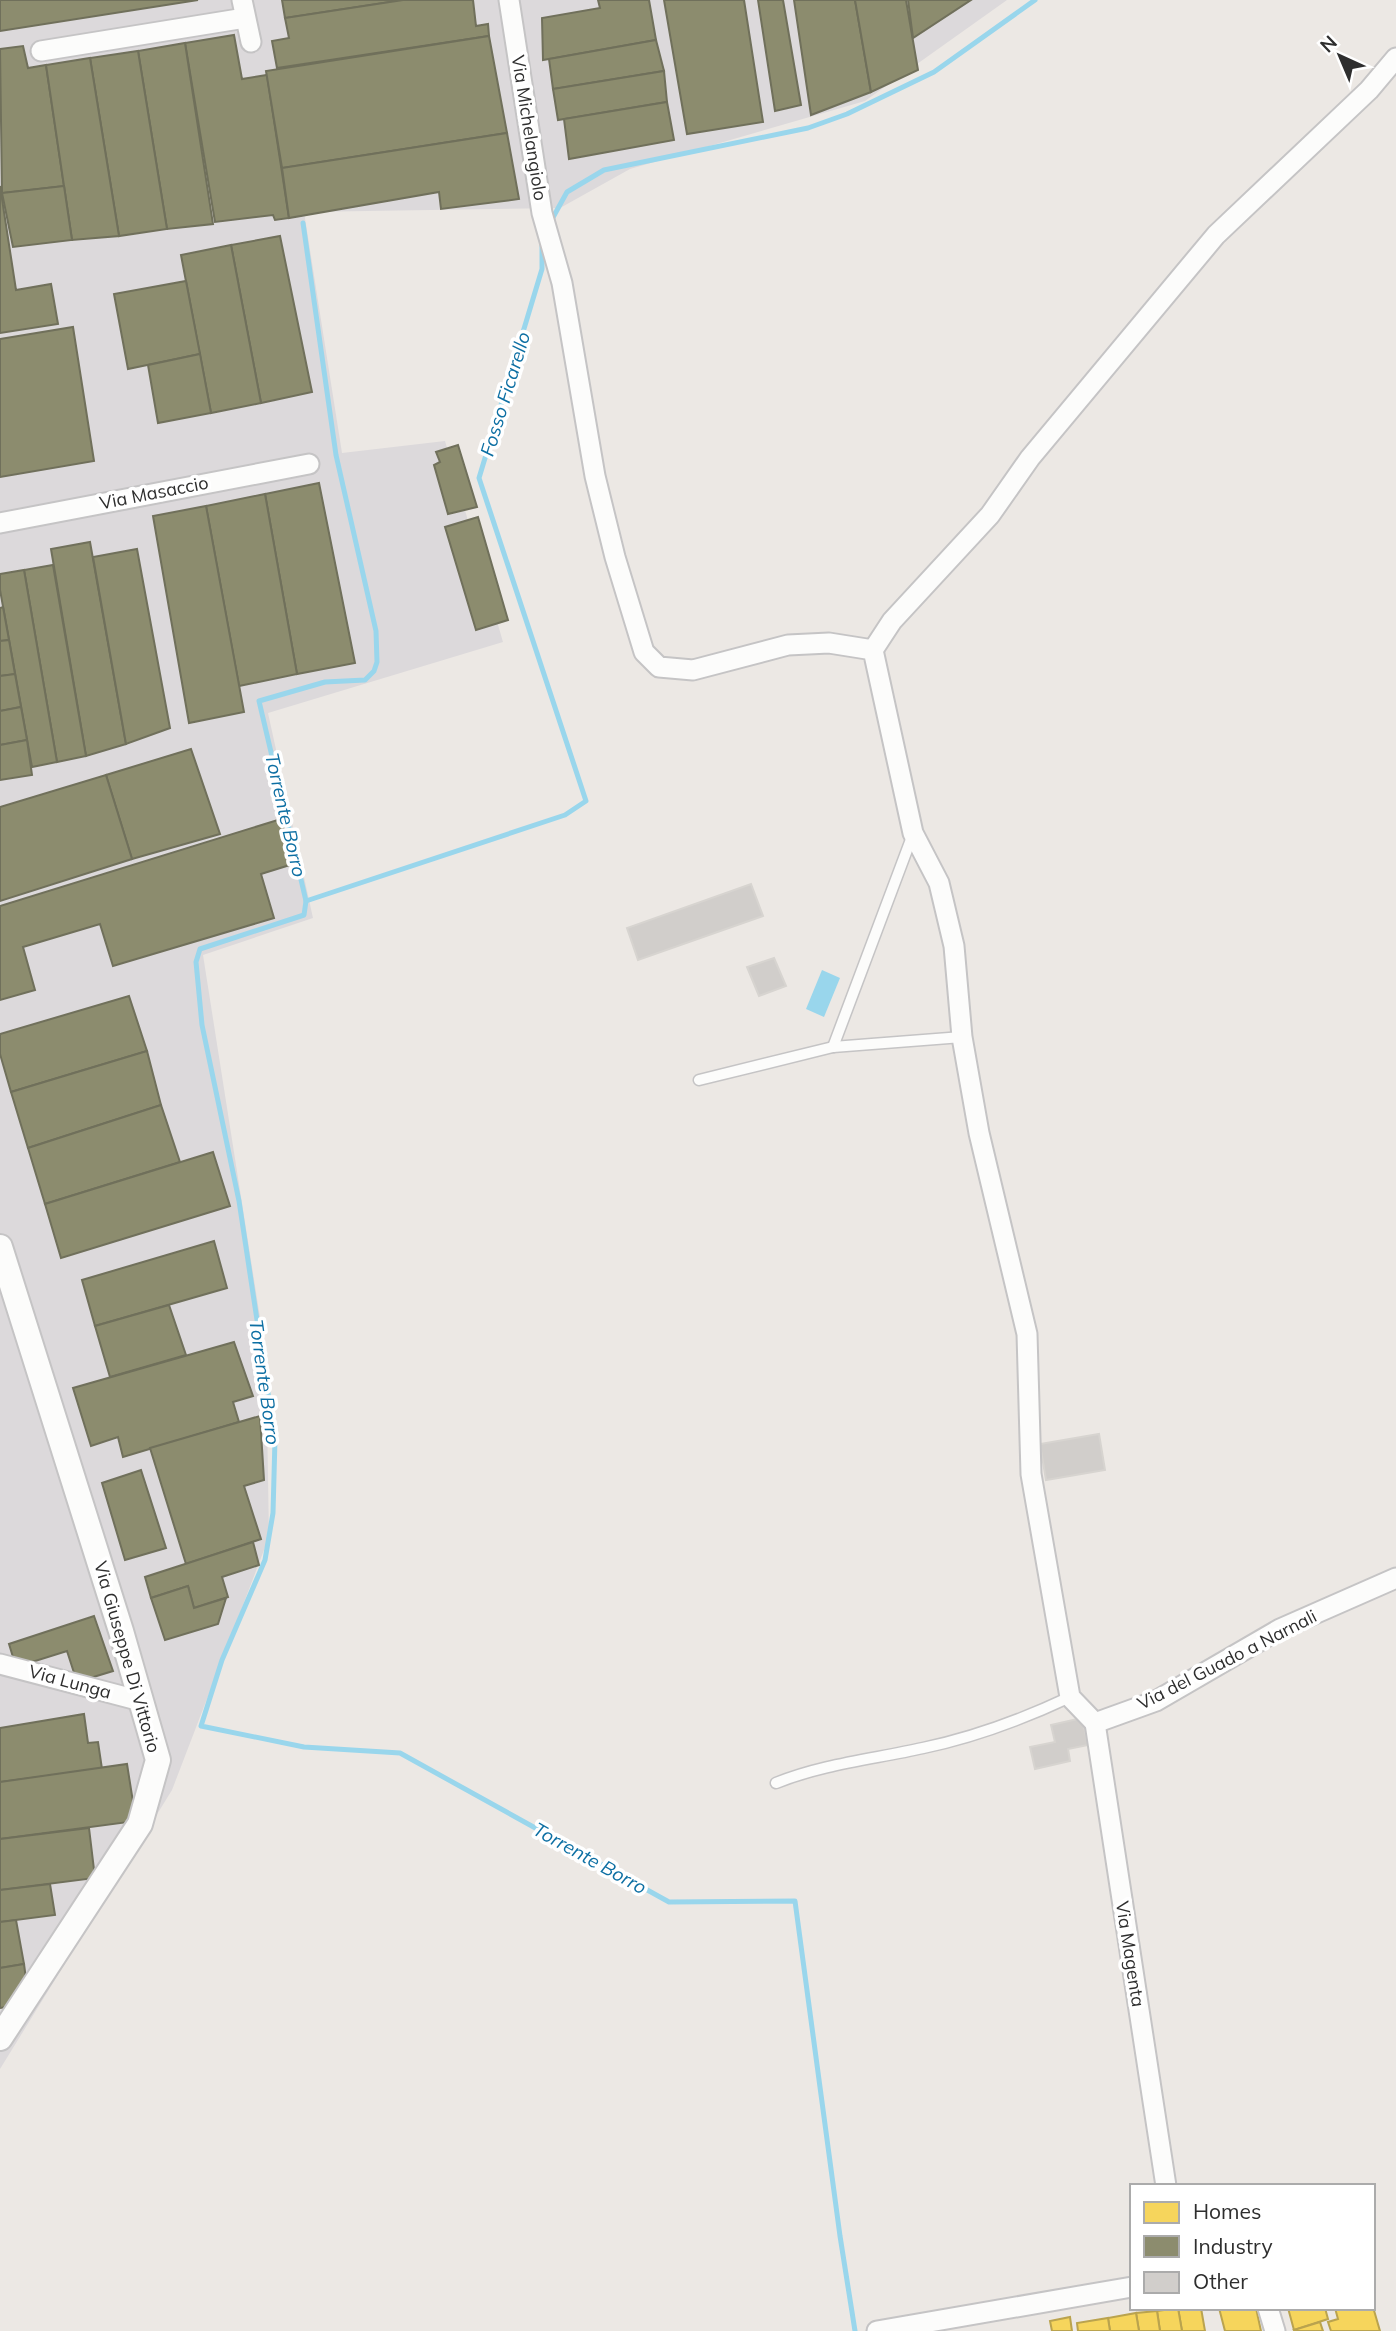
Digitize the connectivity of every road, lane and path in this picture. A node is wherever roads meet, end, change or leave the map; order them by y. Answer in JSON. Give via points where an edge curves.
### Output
{"nodes":[{"id":1,"x":509,"y":0,"type":"edge"},
{"id":2,"x":244,"y":9,"type":"edge"},
{"id":3,"x":251,"y":42,"type":"dead end"},
{"id":4,"x":41,"y":51,"type":"dead end"},
{"id":5,"x":1396,"y":58,"type":"edge"},
{"id":6,"x":309,"y":464,"type":"dead end"},
{"id":7,"x":0,"y":523,"type":"edge"},
{"id":8,"x":873,"y":650,"type":"junction"},
{"id":9,"x":913,"y":833,"type":"junction"},
{"id":10,"x":962,"y":1037,"type":"junction"},
{"id":11,"x":833,"y":1046,"type":"junction"},
{"id":12,"x":699,"y":1080,"type":"dead end"},
{"id":13,"x":0,"y":1247,"type":"edge"},
{"id":14,"x":1396,"y":1578,"type":"edge"},
{"id":15,"x":0,"y":1664,"type":"edge"},
{"id":16,"x":1070,"y":1697,"type":"junction"},
{"id":17,"x":141,"y":1701,"type":"junction"},
{"id":18,"x":1095,"y":1723,"type":"junction"},
{"id":19,"x":776,"y":1783,"type":"dead end"},
{"id":20,"x":0,"y":2038,"type":"edge"},
{"id":21,"x":1166,"y":2184,"type":"edge"},
{"id":22,"x":1130,"y":2287,"type":"edge"},
{"id":23,"x":1269,"y":2310,"type":"edge"},
{"id":24,"x":877,"y":2331,"type":"edge"},
{"id":25,"x":1275,"y":2331,"type":"edge"}],
"edges":[{"from":1,"to":8,"type":"street","name":"Via Michelangiolo","via":[[542,213],[595,476],[645,652],[659,667],[693,670],[788,645],[829,643]]},
{"from":2,"to":3,"type":"street"},
{"from":2,"to":4,"type":"street"},
{"from":5,"to":8,"type":"street","via":[[1216,235],[1030,458],[990,515],[891,621]]},
{"from":6,"to":7,"type":"street","name":"Via Masaccio"},
{"from":8,"to":9,"type":"street"},
{"from":9,"to":10,"type":"street","via":[[939,883],[951,934]]},
{"from":9,"to":11,"type":"lane"},
{"from":10,"to":11,"type":"lane"},
{"from":10,"to":16,"type":"street","via":[[979,1133],[1027,1334],[1031,1474]]},
{"from":11,"to":12,"type":"lane"},
{"from":13,"to":17,"type":"street","name":"Via Giuseppe Di Vittorio"},
{"from":14,"to":18,"type":"street","name":"Via del Guado a Narnali","via":[[1280,1629],[1156,1701]]},
{"from":15,"to":17,"type":"street","name":"Via Lunga"},
{"from":16,"to":18,"type":"street"},
{"from":16,"to":19,"type":"lane","via":[[1004,1728],[803,1772]]},
{"from":17,"to":20,"type":"street","name":"Via Giuseppe Di Vittorio","via":[[158,1759],[140,1824]]},
{"from":18,"to":21,"type":"street","name":"Via Magenta"},
{"from":22,"to":24,"type":"street"},
{"from":23,"to":25,"type":"street"}]}
